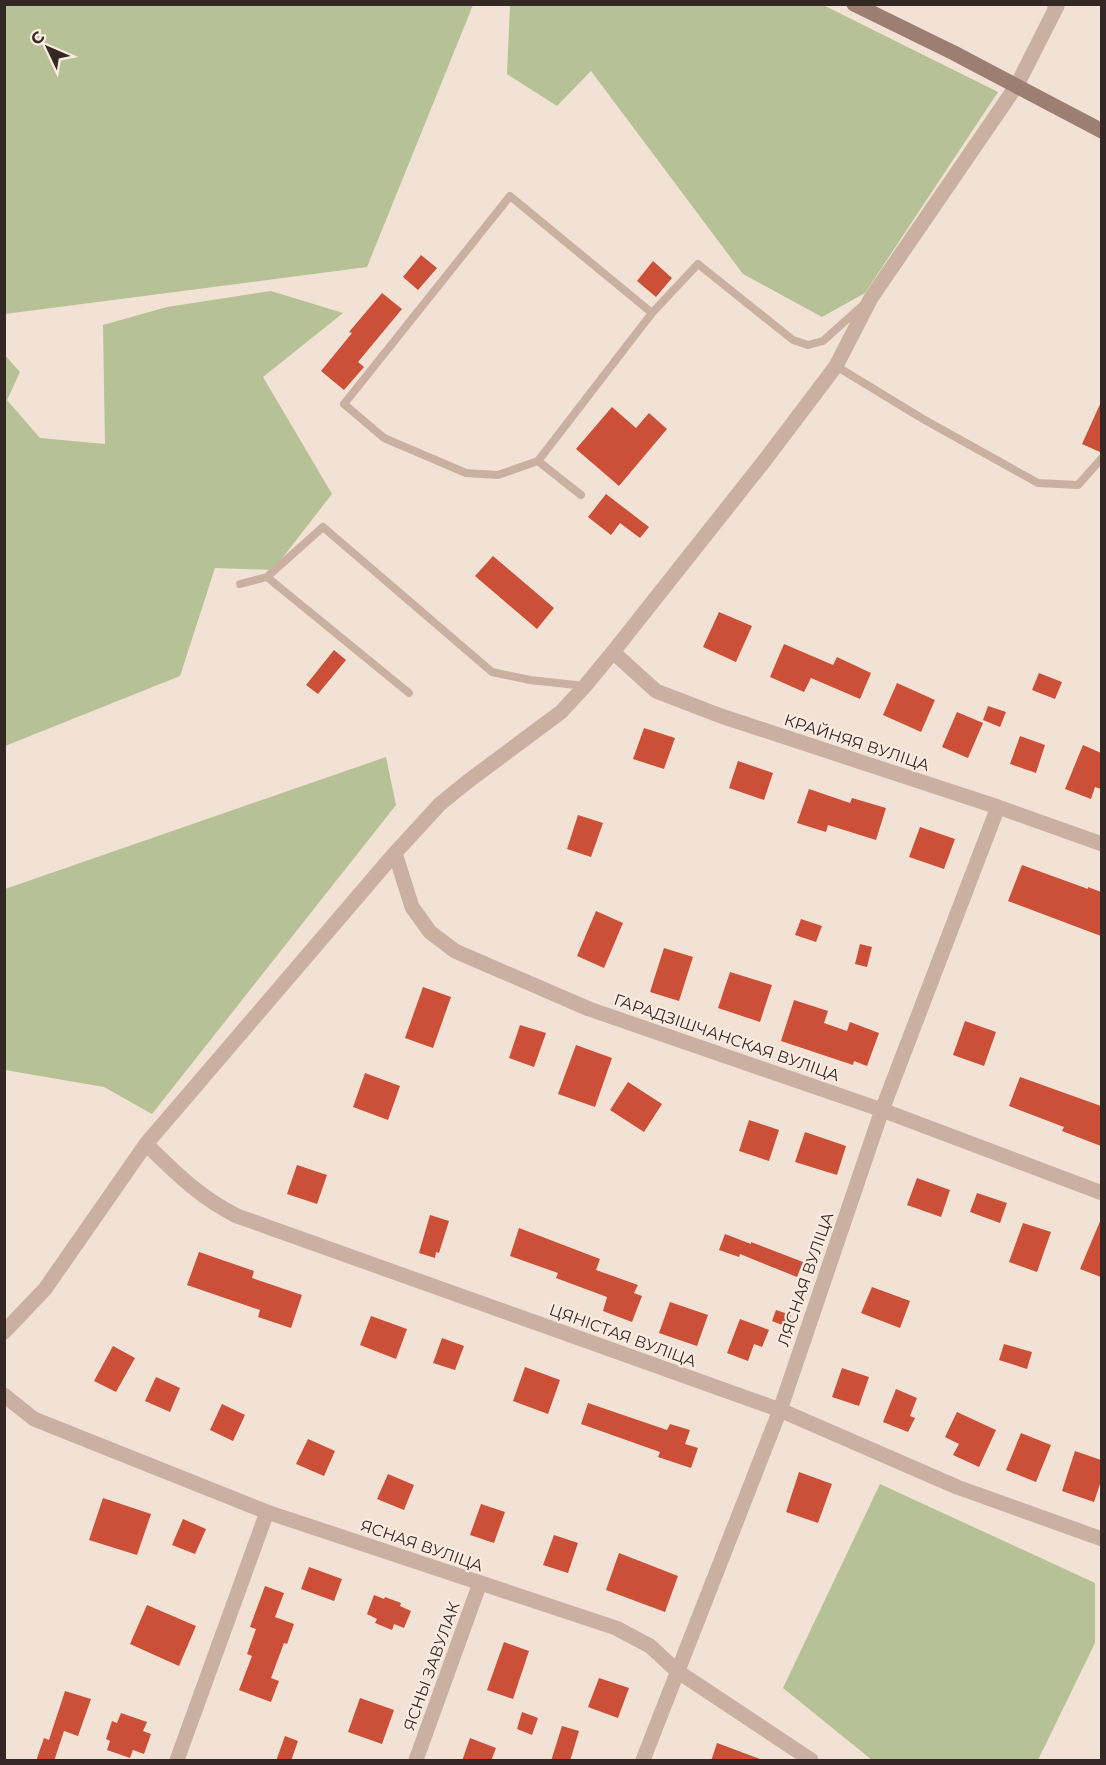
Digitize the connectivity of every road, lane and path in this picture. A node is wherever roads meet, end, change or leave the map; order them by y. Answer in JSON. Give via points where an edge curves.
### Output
{"nodes":[{"id":1,"x":854,"y":4,"type":"edge"},
{"id":2,"x":1054,"y":4,"type":"edge"},
{"id":3,"x":1017,"y":85,"type":"junction"},
{"id":4,"x":1101,"y":131,"type":"edge"},
{"id":5,"x":872,"y":298,"type":"junction"},
{"id":6,"x":652,"y":313,"type":"junction"},
{"id":7,"x":836,"y":366,"type":"junction"},
{"id":8,"x":1101,"y":458,"type":"edge"},
{"id":9,"x":538,"y":461,"type":"junction"},
{"id":10,"x":581,"y":495,"type":"dead end"},
{"id":11,"x":267,"y":577,"type":"junction"},
{"id":12,"x":240,"y":584,"type":"dead end"},
{"id":13,"x":613,"y":652,"type":"junction"},
{"id":14,"x":585,"y":686,"type":"junction"},
{"id":15,"x":409,"y":693,"type":"dead end"},
{"id":16,"x":998,"y":807,"type":"junction"},
{"id":17,"x":1101,"y":844,"type":"edge"},
{"id":18,"x":395,"y":853,"type":"junction"},
{"id":19,"x":882,"y":1110,"type":"junction"},
{"id":20,"x":146,"y":1144,"type":"junction"},
{"id":21,"x":1101,"y":1192,"type":"edge"},
{"id":22,"x":4,"y":1332,"type":"edge"},
{"id":23,"x":4,"y":1395,"type":"edge"},
{"id":24,"x":780,"y":1410,"type":"junction"},
{"id":25,"x":267,"y":1512,"type":"junction"},
{"id":26,"x":1101,"y":1539,"type":"edge"},
{"id":27,"x":480,"y":1583,"type":"junction"},
{"id":28,"x":677,"y":1671,"type":"junction"},
{"id":29,"x":177,"y":1761,"type":"edge"},
{"id":30,"x":416,"y":1761,"type":"edge"},
{"id":31,"x":643,"y":1761,"type":"edge"},
{"id":32,"x":811,"y":1761,"type":"edge"}],
"edges":[{"from":1,"to":3,"type":"main road"},
{"from":2,"to":3,"type":"street","via":[[1057,6]]},
{"from":3,"to":4,"type":"main road"},
{"from":3,"to":5,"type":"street"},
{"from":5,"to":6,"type":"lane","via":[[823,341],[808,345],[793,340],[698,264]]},
{"from":5,"to":7,"type":"street"},
{"from":6,"to":9,"type":"lane"},
{"from":6,"to":9,"type":"lane","via":[[510,196],[344,404],[384,438],[466,473],[498,475]]},
{"from":7,"to":8,"type":"lane","via":[[1038,483],[1078,485]]},
{"from":7,"to":13,"type":"street"},
{"from":9,"to":10,"type":"lane"},
{"from":11,"to":12,"type":"lane"},
{"from":11,"to":14,"type":"lane","via":[[323,527],[492,672]]},
{"from":11,"to":15,"type":"lane"},
{"from":13,"to":14,"type":"street"},
{"from":13,"to":16,"type":"street","name":"КРАЙНЯЯ ВУЛІЦА","via":[[656,691]]},
{"from":14,"to":18,"type":"street","via":[[561,712],[440,804]]},
{"from":16,"to":17,"type":"street","name":"КРАЙНЯЯ ВУЛІЦА"},
{"from":16,"to":19,"type":"street","name":"ЛЯСНАЯ ВУЛІЦА"},
{"from":18,"to":19,"type":"street","name":"ГАРАДЗІШЧАНСКАЯ ВУЛІЦА","via":[[412,907],[430,932],[456,951],[589,1009]]},
{"from":18,"to":20,"type":"street"},
{"from":19,"to":21,"type":"street","name":"ГАРАДЗІШЧАНСКАЯ ВУЛІЦА"},
{"from":19,"to":24,"type":"street","name":"ЛЯСНАЯ ВУЛІЦА"},
{"from":20,"to":22,"type":"street","via":[[45,1289]]},
{"from":20,"to":24,"type":"street","name":"ЦЯНІСТАЯ ВУЛІЦА","via":[[190,1187],[237,1216]]},
{"from":23,"to":25,"type":"street","name":"ЯСНАЯ ВУЛІЦА","via":[[34,1419]]},
{"from":24,"to":26,"type":"street","name":"ЦЯНІСТАЯ ВУЛІЦА","via":[[957,1487]]},
{"from":24,"to":28,"type":"street","name":"ЛЯСНАЯ ВУЛІЦА"},
{"from":25,"to":27,"type":"street","name":"ЯСНАЯ ВУЛІЦА"},
{"from":25,"to":29,"type":"street"},
{"from":27,"to":28,"type":"street","name":"ЯСНАЯ ВУЛІЦА","via":[[616,1628],[650,1646]]},
{"from":27,"to":30,"type":"street","name":"ЯСНЫ ЗАВУЛАК"},
{"from":28,"to":31,"type":"street","name":"ЛЯСНАЯ ВУЛІЦА"},
{"from":28,"to":32,"type":"street","name":"ЯСНАЯ ВУЛІЦА"}]}
